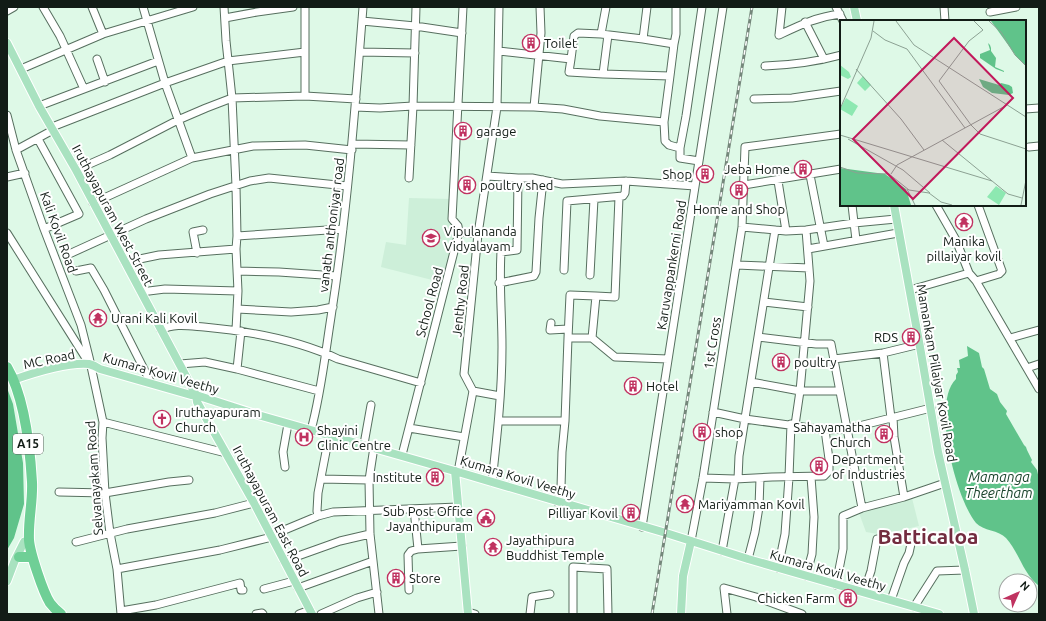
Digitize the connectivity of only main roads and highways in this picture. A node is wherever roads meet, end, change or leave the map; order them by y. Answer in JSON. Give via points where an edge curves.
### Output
{"nodes":[{"id":1,"x":854,"y":7,"type":"edge"},
{"id":2,"x":856,"y":20,"type":"edge"},
{"id":3,"x":7,"y":43,"type":"edge"},
{"id":4,"x":894,"y":206,"type":"edge"},
{"id":5,"x":90,"y":361,"type":"joint"},
{"id":6,"x":7,"y":367,"type":"edge"},
{"id":7,"x":13,"y":380,"type":"junction"},
{"id":8,"x":196,"y":397,"type":"junction"},
{"id":9,"x":457,"y":471,"type":"junction"},
{"id":10,"x":691,"y":542,"type":"junction"},
{"id":11,"x":24,"y":552,"type":"junction"},
{"id":12,"x":7,"y":581,"type":"edge"},
{"id":13,"x":311,"y":612,"type":"edge"},
{"id":14,"x":470,"y":613,"type":"edge"},
{"id":15,"x":56,"y":614,"type":"edge"},
{"id":16,"x":61,"y":614,"type":"edge"},
{"id":17,"x":681,"y":614,"type":"edge"},
{"id":18,"x":939,"y":614,"type":"edge"},
{"id":19,"x":974,"y":614,"type":"edge"}],
"edges":[{"from":1,"to":2,"type":"main road"},
{"from":3,"to":8,"type":"main road","name":"Iruthayapuram West Street"},
{"from":4,"to":19,"type":"main road","name":"Mamankam Pillaiyar Kovil Road","via":[[938,452]]},
{"from":5,"to":7,"type":"main road","name":"MC Road","via":[[53,368]]},
{"from":5,"to":8,"type":"main road","name":"Kumara Kovil Veethy","via":[[100,369]]},
{"from":6,"to":7,"type":"highway","number":"A15"},
{"from":7,"to":11,"type":"highway","number":"A15","via":[[20,400],[28,442],[32,483]]},
{"from":8,"to":9,"type":"main road","name":"Kumara Kovil Veethy"},
{"from":8,"to":13,"type":"main road","name":"Iruthayapuram East Road"},
{"from":9,"to":10,"type":"main road","name":"Kumara Kovil Veethy"},
{"from":9,"to":14,"type":"main road","via":[[458,507]]},
{"from":10,"to":17,"type":"main road","via":[[683,576]]},
{"from":10,"to":18,"type":"main road","name":"Kumara Kovil Veethy"},
{"from":11,"to":12,"type":"main road"},
{"from":11,"to":15,"type":"highway","number":"A15","via":[[40,591]]},
{"from":11,"to":16,"type":"highway","number":"A15","via":[[50,602]]}]}
